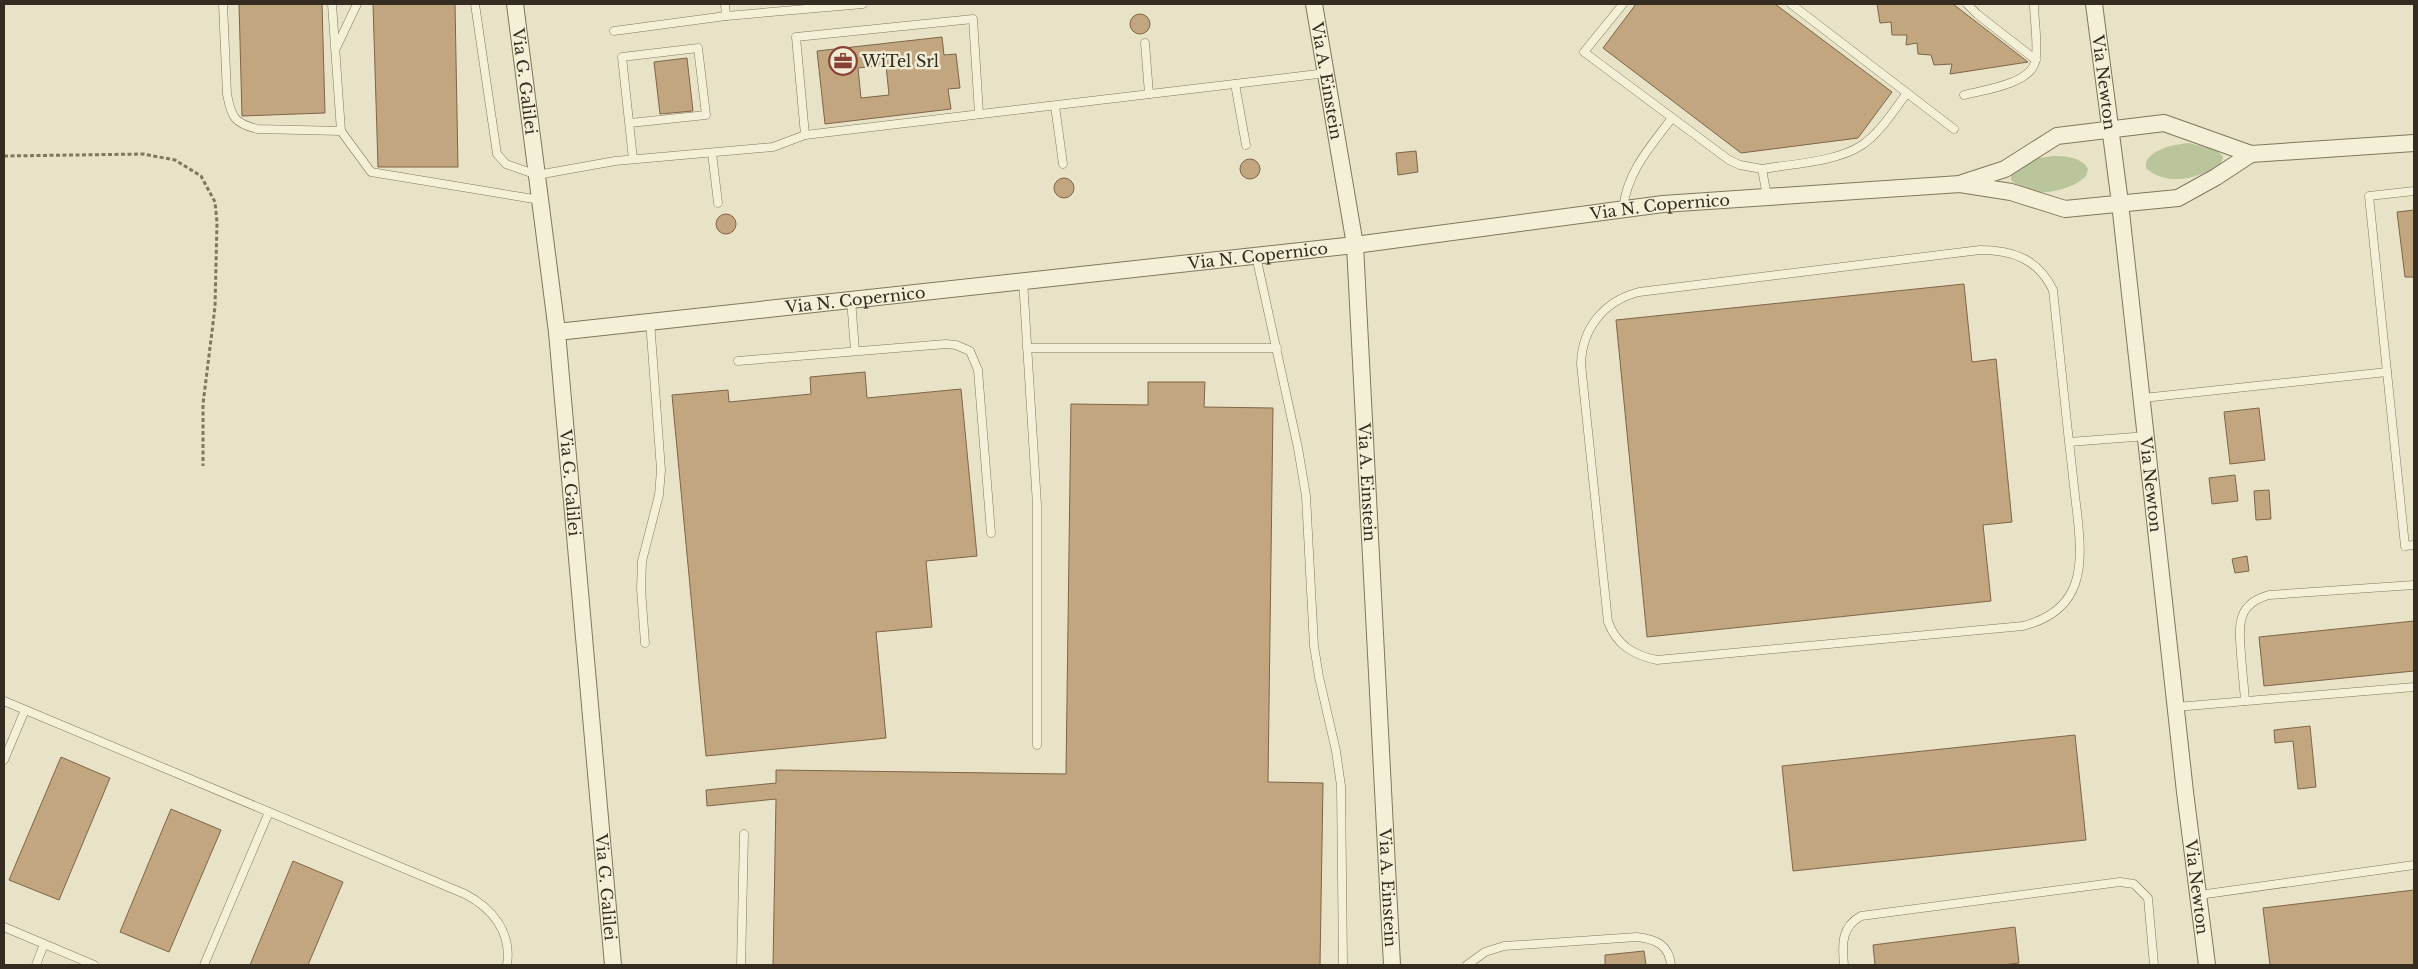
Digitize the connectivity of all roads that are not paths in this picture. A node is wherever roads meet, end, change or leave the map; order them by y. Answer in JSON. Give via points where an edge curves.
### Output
{"nodes":[{"id":1,"x":224,"y":4,"type":"edge"},
{"id":2,"x":332,"y":4,"type":"edge"},
{"id":3,"x":357,"y":4,"type":"edge"},
{"id":4,"x":475,"y":4,"type":"edge"},
{"id":5,"x":515,"y":4,"type":"edge"},
{"id":6,"x":725,"y":4,"type":"edge"},
{"id":7,"x":863,"y":4,"type":"edge"},
{"id":8,"x":1314,"y":4,"type":"edge"},
{"id":9,"x":1623,"y":4,"type":"edge"},
{"id":10,"x":1791,"y":4,"type":"edge"},
{"id":11,"x":1967,"y":4,"type":"edge"},
{"id":12,"x":2034,"y":4,"type":"edge"},
{"id":13,"x":2094,"y":4,"type":"edge"},
{"id":14,"x":726,"y":16,"type":"junction"},
{"id":15,"x":614,"y":31,"type":"dead end"},
{"id":16,"x":1145,"y":43,"type":"dead end"},
{"id":17,"x":335,"y":50,"type":"junction"},
{"id":18,"x":2036,"y":60,"type":"junction"},
{"id":19,"x":1326,"y":73,"type":"junction"},
{"id":20,"x":1235,"y":84,"type":"junction"},
{"id":21,"x":1907,"y":93,"type":"junction"},
{"id":22,"x":1150,"y":94,"type":"junction"},
{"id":23,"x":1964,"y":94,"type":"dead end"},
{"id":24,"x":1055,"y":106,"type":"junction"},
{"id":25,"x":979,"y":114,"type":"junction"},
{"id":26,"x":1672,"y":118,"type":"junction"},
{"id":27,"x":630,"y":123,"type":"junction"},
{"id":28,"x":2110,"y":128,"type":"junction"},
{"id":29,"x":1954,"y":129,"type":"dead end"},
{"id":30,"x":341,"y":131,"type":"junction"},
{"id":31,"x":805,"y":135,"type":"junction"},
{"id":32,"x":2414,"y":143,"type":"edge"},
{"id":33,"x":1246,"y":145,"type":"dead end"},
{"id":34,"x":712,"y":153,"type":"junction"},
{"id":35,"x":2251,"y":154,"type":"junction"},
{"id":36,"x":634,"y":159,"type":"junction"},
{"id":37,"x":1063,"y":164,"type":"dead end"},
{"id":38,"x":1762,"y":169,"type":"junction"},
{"id":39,"x":536,"y":175,"type":"junction"},
{"id":40,"x":1960,"y":184,"type":"junction"},
{"id":41,"x":2414,"y":191,"type":"edge"},
{"id":42,"x":1767,"y":196,"type":"junction"},
{"id":43,"x":540,"y":200,"type":"junction"},
{"id":44,"x":718,"y":203,"type":"dead end"},
{"id":45,"x":2120,"y":203,"type":"junction"},
{"id":46,"x":1623,"y":210,"type":"junction"},
{"id":47,"x":1355,"y":245,"type":"junction"},
{"id":48,"x":1256,"y":256,"type":"junction"},
{"id":49,"x":1023,"y":280,"type":"junction"},
{"id":50,"x":851,"y":299,"type":"junction"},
{"id":51,"x":650,"y":321,"type":"junction"},
{"id":52,"x":557,"y":332,"type":"junction"},
{"id":53,"x":1027,"y":348,"type":"junction"},
{"id":54,"x":1277,"y":348,"type":"junction"},
{"id":55,"x":855,"y":351,"type":"junction"},
{"id":56,"x":738,"y":361,"type":"dead end"},
{"id":57,"x":2387,"y":372,"type":"junction"},
{"id":58,"x":2142,"y":398,"type":"junction"},
{"id":59,"x":2147,"y":436,"type":"junction"},
{"id":60,"x":2069,"y":442,"type":"junction"},
{"id":61,"x":990,"y":533,"type":"dead end"},
{"id":62,"x":2414,"y":544,"type":"edge"},
{"id":63,"x":2414,"y":585,"type":"edge"},
{"id":64,"x":645,"y":643,"type":"dead end"},
{"id":65,"x":2414,"y":687,"type":"edge"},
{"id":66,"x":4,"y":701,"type":"edge"},
{"id":67,"x":2245,"y":701,"type":"junction"},
{"id":68,"x":2176,"y":707,"type":"junction"},
{"id":69,"x":25,"y":710,"type":"junction"},
{"id":70,"x":1037,"y":745,"type":"dead end"},
{"id":71,"x":4,"y":760,"type":"edge"},
{"id":72,"x":269,"y":812,"type":"junction"},
{"id":73,"x":744,"y":834,"type":"dead end"},
{"id":74,"x":2414,"y":865,"type":"edge"},
{"id":75,"x":2198,"y":895,"type":"junction"},
{"id":76,"x":4,"y":927,"type":"edge"},
{"id":77,"x":44,"y":944,"type":"junction"},
{"id":78,"x":36,"y":965,"type":"edge"},
{"id":79,"x":94,"y":965,"type":"edge"},
{"id":80,"x":204,"y":965,"type":"edge"},
{"id":81,"x":507,"y":965,"type":"edge"},
{"id":82,"x":613,"y":965,"type":"edge"},
{"id":83,"x":741,"y":965,"type":"edge"},
{"id":84,"x":1343,"y":965,"type":"edge"},
{"id":85,"x":1392,"y":965,"type":"edge"},
{"id":86,"x":1467,"y":965,"type":"edge"},
{"id":87,"x":1671,"y":965,"type":"edge"},
{"id":88,"x":1844,"y":965,"type":"edge"},
{"id":89,"x":2154,"y":965,"type":"edge"},
{"id":90,"x":2207,"y":965,"type":"edge"}],
"edges":[{"from":1,"to":30,"type":"lane","via":[[226,94],[234,119],[244,126],[258,129]]},
{"from":2,"to":17,"type":"lane"},
{"from":3,"to":17,"type":"lane"},
{"from":4,"to":39,"type":"lane","via":[[497,154],[506,164]]},
{"from":5,"to":39,"type":"street","name":"Via G. Galilei"},
{"from":6,"to":14,"type":"lane"},
{"from":7,"to":14,"type":"lane"},
{"from":8,"to":19,"type":"street","name":"Via A. Einstein"},
{"from":9,"to":26,"type":"lane","via":[[1584,52]]},
{"from":10,"to":21,"type":"lane"},
{"from":11,"to":18,"type":"lane"},
{"from":12,"to":18,"type":"lane"},
{"from":13,"to":28,"type":"street","name":"Via Newton"},
{"from":14,"to":15,"type":"lane"},
{"from":16,"to":22,"type":"lane"},
{"from":17,"to":30,"type":"lane"},
{"from":18,"to":23,"type":"lane","via":[[2022,79]]},
{"from":19,"to":20,"type":"lane"},
{"from":19,"to":47,"type":"street","name":"Via A. Einstein"},
{"from":20,"to":22,"type":"lane"},
{"from":20,"to":33,"type":"lane"},
{"from":21,"to":29,"type":"lane"},
{"from":21,"to":38,"type":"lane","via":[[1862,146],[1832,157]]},
{"from":22,"to":24,"type":"lane"},
{"from":24,"to":25,"type":"lane"},
{"from":24,"to":37,"type":"lane"},
{"from":25,"to":31,"type":"lane"},
{"from":25,"to":31,"type":"lane","via":[[973,19],[796,37]]},
{"from":26,"to":38,"type":"lane","via":[[1728,160]]},
{"from":26,"to":46,"type":"lane","via":[[1635,170]]},
{"from":27,"to":27,"type":"lane","via":[[706,115],[698,48],[622,57]]},
{"from":27,"to":36,"type":"lane"},
{"from":28,"to":35,"type":"street","via":[[2164,123]]},
{"from":28,"to":40,"type":"street","via":[[2057,136],[2005,169]]},
{"from":28,"to":45,"type":"street","name":"Via Newton"},
{"from":30,"to":43,"type":"lane","via":[[371,172]]},
{"from":31,"to":34,"type":"lane","via":[[773,147]]},
{"from":32,"to":35,"type":"street"},
{"from":34,"to":36,"type":"lane"},
{"from":34,"to":44,"type":"lane"},
{"from":35,"to":45,"type":"street","via":[[2178,198]]},
{"from":36,"to":39,"type":"lane"},
{"from":38,"to":42,"type":"lane"},
{"from":39,"to":43,"type":"street","name":"Via G. Galilei"},
{"from":40,"to":42,"type":"street","name":"Via N. Copernico"},
{"from":40,"to":45,"type":"street","via":[[2011,192],[2065,208]]},
{"from":41,"to":57,"type":"lane","via":[[2369,196]]},
{"from":42,"to":46,"type":"street","name":"Via N. Copernico"},
{"from":43,"to":52,"type":"street","name":"Via G. Galilei"},
{"from":45,"to":58,"type":"street","name":"Via Newton"},
{"from":46,"to":47,"type":"street","name":"Via N. Copernico"},
{"from":47,"to":48,"type":"street","name":"Via N. Copernico"},
{"from":47,"to":85,"type":"street","name":"Via A. Einstein"},
{"from":48,"to":49,"type":"street","name":"Via N. Copernico"},
{"from":48,"to":54,"type":"lane"},
{"from":49,"to":50,"type":"street","name":"Via N. Copernico"},
{"from":49,"to":53,"type":"lane"},
{"from":50,"to":51,"type":"street","name":"Via N. Copernico"},
{"from":50,"to":55,"type":"lane"},
{"from":51,"to":52,"type":"street","name":"Via N. Copernico"},
{"from":51,"to":64,"type":"lane","via":[[661,470],[657,504],[642,561]]},
{"from":52,"to":82,"type":"street","name":"Via G. Galilei"},
{"from":53,"to":54,"type":"lane"},
{"from":53,"to":70,"type":"lane","via":[[1037,505]]},
{"from":54,"to":84,"type":"lane","via":[[1304,481],[1315,654],[1340,774]]},
{"from":55,"to":56,"type":"lane"},
{"from":55,"to":61,"type":"lane","via":[[946,344],[970,351],[978,370]]},
{"from":57,"to":58,"type":"lane"},
{"from":57,"to":62,"type":"lane","via":[[2405,546]]},
{"from":58,"to":59,"type":"street","name":"Via Newton"},
{"from":59,"to":60,"type":"lane"},
{"from":59,"to":68,"type":"street","name":"Via Newton"},
{"from":60,"to":60,"type":"lane","via":[[2053,290],[2034,264],[2012,252],[1980,250],[1639,292],[1616,300],[1600,314],[1585,336],[1582,348],[1608,622],[1619,642],[1636,654],[1657,660],[2023,626],[2048,618],[2074,588],[2081,561]]},
{"from":63,"to":67,"type":"lane","via":[[2269,595],[2253,602],[2243,613],[2239,628]]},
{"from":65,"to":67,"type":"lane"},
{"from":66,"to":69,"type":"lane"},
{"from":67,"to":68,"type":"lane"},
{"from":68,"to":75,"type":"street","name":"Via Newton"},
{"from":69,"to":71,"type":"lane"},
{"from":69,"to":72,"type":"lane"},
{"from":72,"to":80,"type":"lane"},
{"from":72,"to":81,"type":"lane","via":[[479,901],[489,909],[502,929],[508,949]]},
{"from":73,"to":83,"type":"lane"},
{"from":74,"to":75,"type":"lane"},
{"from":75,"to":90,"type":"street","name":"Via Newton"},
{"from":76,"to":77,"type":"lane"},
{"from":77,"to":78,"type":"lane"},
{"from":77,"to":79,"type":"lane"},
{"from":86,"to":87,"type":"lane","via":[[1485,952],[1504,946],[1647,938],[1661,944],[1670,956]]},
{"from":88,"to":89,"type":"lane","via":[[1844,935],[1861,916],[2120,882],[2134,884],[2148,898]]}]}
